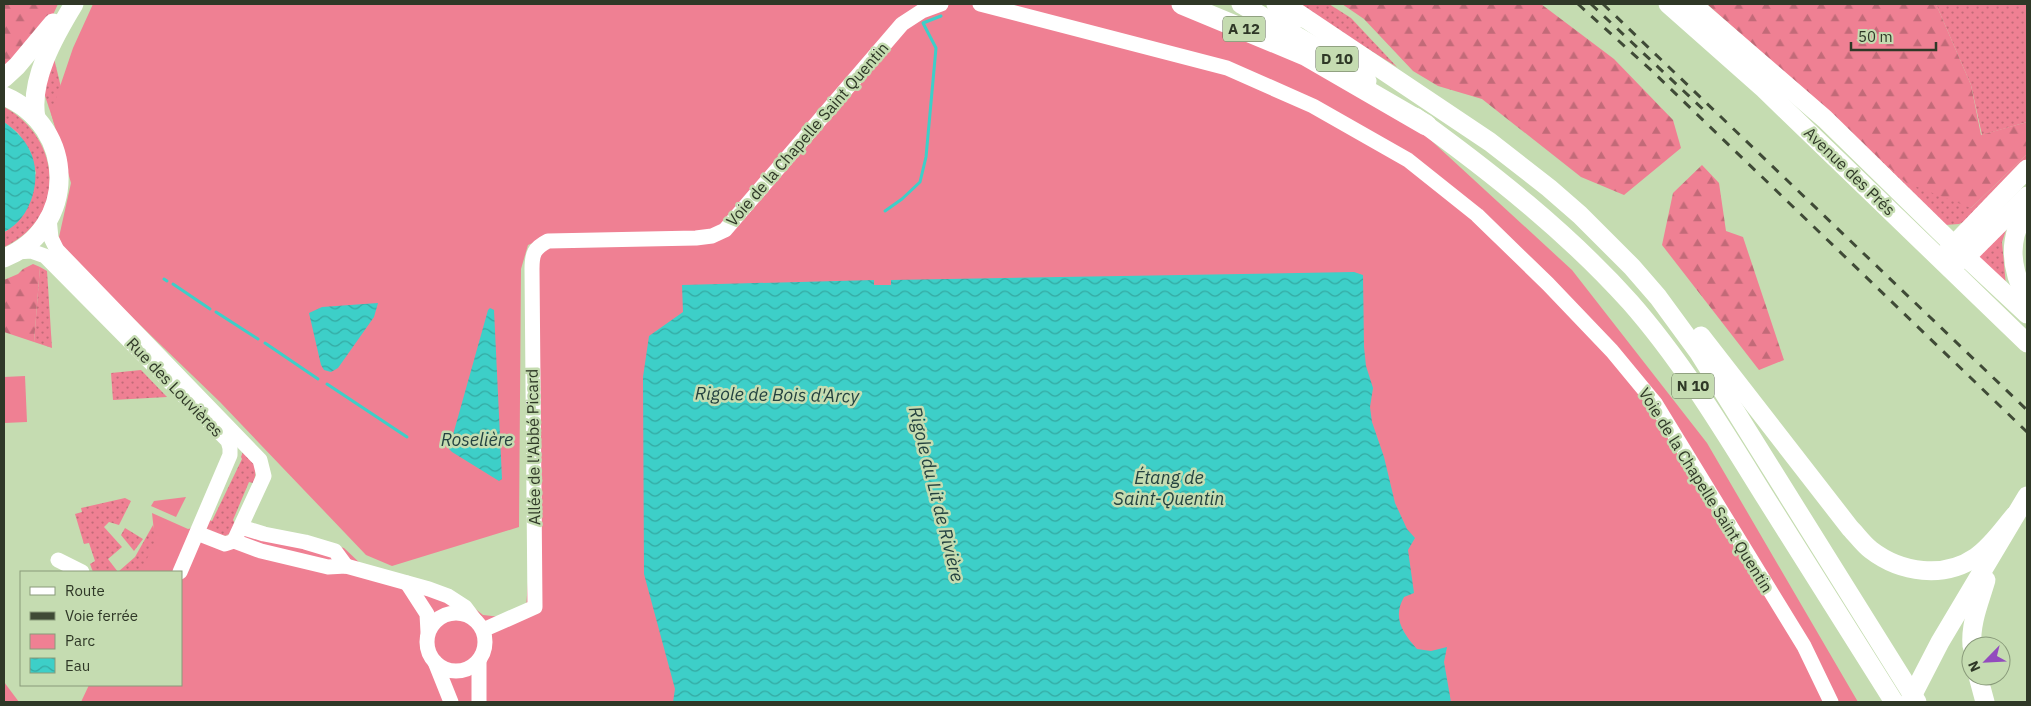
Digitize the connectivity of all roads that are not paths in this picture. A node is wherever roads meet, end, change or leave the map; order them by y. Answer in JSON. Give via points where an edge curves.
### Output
{"nodes":[{"id":1,"x":64,"y":4,"type":"edge"},
{"id":2,"x":74,"y":4,"type":"edge"},
{"id":3,"x":941,"y":4,"type":"edge"},
{"id":4,"x":980,"y":4,"type":"edge"},
{"id":5,"x":1182,"y":4,"type":"edge"},
{"id":6,"x":1241,"y":4,"type":"edge"},
{"id":7,"x":1278,"y":4,"type":"edge"},
{"id":8,"x":1284,"y":4,"type":"edge"},
{"id":9,"x":1668,"y":4,"type":"edge"},
{"id":10,"x":1692,"y":4,"type":"edge"},
{"id":11,"x":1301,"y":17,"type":"junction"},
{"id":12,"x":1305,"y":55,"type":"joint"},
{"id":13,"x":4,"y":78,"type":"edge"},
{"id":14,"x":4,"y":96,"type":"edge"},
{"id":15,"x":36,"y":118,"type":"junction"},
{"id":16,"x":1426,"y":125,"type":"junction"},
{"id":17,"x":2027,"y":169,"type":"edge"},
{"id":18,"x":2027,"y":196,"type":"edge"},
{"id":19,"x":2027,"y":210,"type":"edge"},
{"id":20,"x":49,"y":218,"type":"junction"},
{"id":21,"x":1954,"y":253,"type":"junction"},
{"id":22,"x":10,"y":255,"type":"edge"},
{"id":23,"x":532,"y":269,"type":"joint"},
{"id":24,"x":1658,"y":297,"type":"junction"},
{"id":25,"x":2027,"y":300,"type":"edge"},
{"id":26,"x":2027,"y":314,"type":"edge"},
{"id":27,"x":2027,"y":343,"type":"edge"},
{"id":28,"x":2027,"y":496,"type":"edge"},
{"id":29,"x":2021,"y":516,"type":"edge"},
{"id":30,"x":241,"y":526,"type":"junction"},
{"id":31,"x":197,"y":533,"type":"junction"},
{"id":32,"x":234,"y":541,"type":"junction"},
{"id":33,"x":305,"y":542,"type":"junction"},
{"id":34,"x":58,"y":560,"type":"dead end"},
{"id":35,"x":301,"y":560,"type":"junction"},
{"id":36,"x":346,"y":566,"type":"junction"},
{"id":37,"x":1986,"y":568,"type":"junction"},
{"id":38,"x":80,"y":571,"type":"edge"},
{"id":39,"x":180,"y":571,"type":"edge"},
{"id":40,"x":407,"y":583,"type":"junction"},
{"id":41,"x":478,"y":624,"type":"junction"},
{"id":42,"x":428,"y":632,"type":"junction"},
{"id":43,"x":1972,"y":636,"type":"edge"},
{"id":44,"x":1943,"y":647,"type":"junction"},
{"id":45,"x":479,"y":660,"type":"junction"},
{"id":46,"x":435,"y":662,"type":"junction"},
{"id":47,"x":1981,"y":686,"type":"edge"},
{"id":48,"x":451,"y":702,"type":"edge"},
{"id":49,"x":479,"y":702,"type":"edge"},
{"id":50,"x":1831,"y":702,"type":"edge"},
{"id":51,"x":1894,"y":702,"type":"edge"},
{"id":52,"x":1909,"y":702,"type":"edge"},
{"id":53,"x":1919,"y":702,"type":"edge"},
{"id":54,"x":1985,"y":702,"type":"edge"}],
"edges":[{"from":1,"to":13,"type":"main road","via":[[40,40]]},
{"from":2,"to":15,"type":"main road","via":[[51,46],[38,80],[33,99]]},
{"from":3,"to":23,"type":"street","name":"Voie de la Chapelle Saint Quentin","via":[[902,24],[724,230],[696,238],[548,241],[537,246],[532,256]]},
{"from":4,"to":50,"type":"street","name":"Voie de la Chapelle Saint Quentin","via":[[1227,68],[1312,106],[1408,160],[1477,215],[1612,351],[1655,403],[1804,646]]},
{"from":5,"to":12,"type":"highway","number":"A 12"},
{"from":6,"to":16,"type":"main road","number":"D 10","via":[[1331,56]]},
{"from":7,"to":11,"type":"highway","number":"N 10"},
{"from":8,"to":11,"type":"main road"},
{"from":9,"to":21,"type":"main road","name":"Avenue des Prés"},
{"from":10,"to":21,"type":"main road","name":"Avenue des Prés","via":[[1825,119]]},
{"from":11,"to":24,"type":"main road","number":"N 10","via":[[1490,142],[1549,188],[1632,267]]},
{"from":12,"to":16,"type":"highway","number":"N 10"},
{"from":14,"to":15,"type":"main road"},
{"from":15,"to":20,"type":"main road","via":[[52,142],[58,166],[58,195]]},
{"from":16,"to":51,"type":"main road","number":"N 10","via":[[1516,195],[1587,258],[1672,354]]},
{"from":17,"to":21,"type":"main road"},
{"from":18,"to":21,"type":"main road"},
{"from":19,"to":25,"type":"main road","via":[[2013,240],[2013,262],[2018,283]]},
{"from":20,"to":22,"type":"main road","via":[[35,238]]},
{"from":20,"to":30,"type":"street","name":"Rue des Louvières","via":[[51,238],[57,250],[260,460],[264,476]]},
{"from":21,"to":26,"type":"main road","name":"Avenue des Prés"},
{"from":21,"to":27,"type":"main road","name":"Avenue des Prés"},
{"from":22,"to":31,"type":"street","name":"Rue des Louvières","via":[[31,251],[45,256],[228,441],[230,455]]},
{"from":23,"to":41,"type":"street","name":"Allée de l'Abbé Picard","via":[[535,607],[518,616]]},
{"from":24,"to":37,"type":"main road","via":[[1674,301],[1870,549],[1889,562],[1912,569]]},
{"from":24,"to":53,"type":"main road","number":"N 10","via":[[1699,353]]},
{"from":28,"to":29,"type":"main road"},
{"from":29,"to":37,"type":"main road","via":[[1991,544]]},
{"from":30,"to":32,"type":"street","name":"Rue des Louvières"},
{"from":30,"to":33,"type":"street"},
{"from":31,"to":32,"type":"street","via":[[225,544]]},
{"from":31,"to":39,"type":"street","name":"Rue des Louvières"},
{"from":32,"to":35,"type":"street"},
{"from":33,"to":35,"type":"street","via":[[310,546],[311,554]]},
{"from":33,"to":36,"type":"street","via":[[334,551]]},
{"from":34,"to":38,"type":"street"},
{"from":35,"to":36,"type":"street","via":[[328,567]]},
{"from":36,"to":40,"type":"street"},
{"from":37,"to":43,"type":"main road"},
{"from":37,"to":44,"type":"main road"},
{"from":40,"to":41,"type":"street","via":[[448,596],[465,607]]},
{"from":40,"to":42,"type":"street","via":[[427,614]]},
{"from":41,"to":42,"type":"street","via":[[457,612],[440,617]]},
{"from":41,"to":45,"type":"street","via":[[485,646]]},
{"from":42,"to":46,"type":"street","via":[[427,648]]},
{"from":44,"to":52,"type":"main road"},
{"from":44,"to":53,"type":"main road"},
{"from":45,"to":46,"type":"street","via":[[471,667],[452,671]]},
{"from":45,"to":49,"type":"street"},
{"from":46,"to":48,"type":"street"},
{"from":47,"to":54,"type":"main road"}]}
